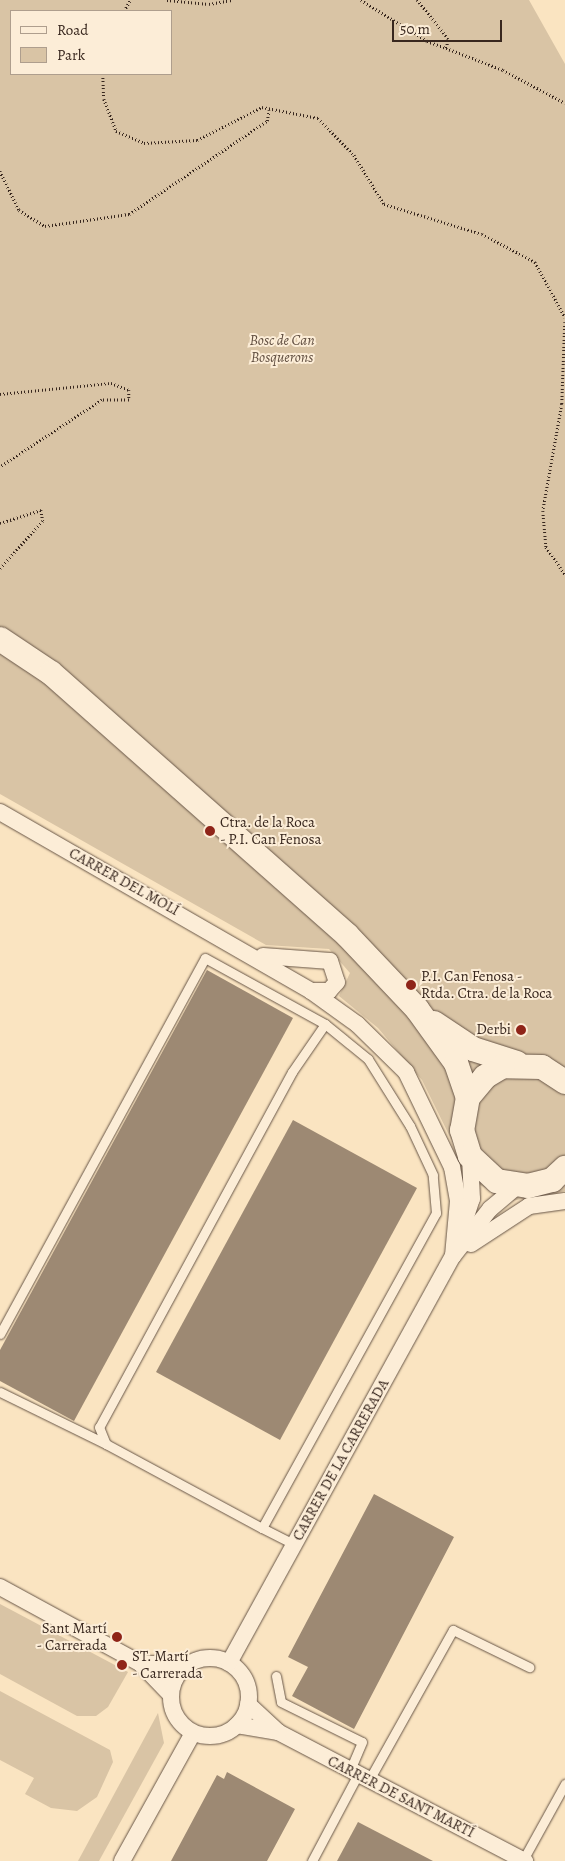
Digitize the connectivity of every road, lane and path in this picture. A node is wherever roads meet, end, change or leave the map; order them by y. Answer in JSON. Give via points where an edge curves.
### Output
{"nodes":[{"id":1,"x":167,"y":0,"type":"edge"},
{"id":2,"x":232,"y":0,"type":"edge"},
{"id":3,"x":361,"y":0,"type":"edge"},
{"id":4,"x":417,"y":0,"type":"edge"},
{"id":5,"x":446,"y":48,"type":"junction"},
{"id":6,"x":103,"y":75,"type":"edge"},
{"id":7,"x":565,"y":104,"type":"edge"},
{"id":8,"x":269,"y":110,"type":"junction"},
{"id":9,"x":0,"y":171,"type":"edge"},
{"id":10,"x":565,"y":317,"type":"edge"},
{"id":11,"x":565,"y":322,"type":"edge"},
{"id":12,"x":0,"y":394,"type":"edge"},
{"id":13,"x":0,"y":467,"type":"edge"},
{"id":14,"x":0,"y":523,"type":"edge"},
{"id":15,"x":0,"y":569,"type":"edge"},
{"id":16,"x":565,"y":574,"type":"edge"},
{"id":17,"x":0,"y":639,"type":"edge"},
{"id":18,"x":0,"y":812,"type":"edge"},
{"id":19,"x":248,"y":952,"type":"junction"},
{"id":20,"x":311,"y":991,"type":"junction"},
{"id":21,"x":417,"y":1010,"type":"junction"},
{"id":22,"x":325,"y":1024,"type":"junction"},
{"id":23,"x":517,"y":1063,"type":"junction"},
{"id":24,"x":563,"y":1077,"type":"edge"},
{"id":25,"x":468,"y":1097,"type":"junction"},
{"id":26,"x":470,"y":1156,"type":"junction"},
{"id":27,"x":560,"y":1175,"type":"edge"},
{"id":28,"x":516,"y":1187,"type":"junction"},
{"id":29,"x":565,"y":1201,"type":"edge"},
{"id":30,"x":453,"y":1256,"type":"junction"},
{"id":31,"x":0,"y":1334,"type":"edge"},
{"id":32,"x":0,"y":1392,"type":"edge"},
{"id":33,"x":106,"y":1444,"type":"junction"},
{"id":34,"x":262,"y":1528,"type":"junction"},
{"id":35,"x":294,"y":1544,"type":"junction"},
{"id":36,"x":0,"y":1588,"type":"edge"},
{"id":37,"x":229,"y":1663,"type":"junction"},
{"id":38,"x":141,"y":1664,"type":"junction"},
{"id":39,"x":188,"y":1664,"type":"junction"},
{"id":40,"x":529,"y":1667,"type":"dead end"},
{"id":41,"x":276,"y":1676,"type":"dead end"},
{"id":42,"x":171,"y":1695,"type":"junction"},
{"id":43,"x":248,"y":1704,"type":"junction"},
{"id":44,"x":237,"y":1725,"type":"junction"},
{"id":45,"x":194,"y":1732,"type":"junction"},
{"id":46,"x":278,"y":1732,"type":"junction"},
{"id":47,"x":359,"y":1774,"type":"junction"},
{"id":48,"x":565,"y":1784,"type":"edge"},
{"id":49,"x":505,"y":1856,"type":"edge"},
{"id":50,"x":524,"y":1860,"type":"edge"},
{"id":51,"x":122,"y":1861,"type":"edge"},
{"id":52,"x":312,"y":1861,"type":"edge"}],
"edges":[{"from":1,"to":2,"type":"path","via":[[209,4]]},
{"from":3,"to":5,"type":"path","via":[[426,41]]},
{"from":4,"to":5,"type":"path","via":[[448,39]]},
{"from":5,"to":7,"type":"path","via":[[503,70]]},
{"from":6,"to":8,"type":"path","via":[[104,99],[116,131],[144,143],[196,140],[262,107]]},
{"from":8,"to":9,"type":"path","via":[[267,121],[129,214],[45,226],[19,210]]},
{"from":8,"to":10,"type":"path","via":[[318,118],[354,155],[384,204],[482,234],[535,262]]},
{"from":11,"to":16,"type":"path","via":[[562,404],[543,511],[546,547]]},
{"from":12,"to":13,"type":"path","via":[[111,383],[129,390],[129,400],[102,400]]},
{"from":14,"to":15,"type":"path","via":[[41,510],[42,521]]},
{"from":17,"to":21,"type":"street","via":[[51,673],[220,820],[347,935]]},
{"from":18,"to":19,"type":"street","name":"CARRER DEL MOLÍ"},
{"from":19,"to":20,"type":"street","name":"CARRER DEL MOLÍ"},
{"from":19,"to":20,"type":"street","name":"CARRER DEL MOLÍ","via":[[278,960],[330,961],[338,982],[328,991]]},
{"from":20,"to":30,"type":"street","name":"CARRER DEL MOLÍ","via":[[357,1024],[406,1072],[436,1126],[452,1168],[458,1201]]},
{"from":21,"to":23,"type":"street","via":[[474,1049]]},
{"from":21,"to":25,"type":"street","via":[[456,1063]]},
{"from":22,"to":31,"type":"lane","via":[[205,958]]},
{"from":22,"to":33,"type":"lane","via":[[292,1072],[99,1427]]},
{"from":22,"to":34,"type":"lane","via":[[368,1059],[410,1126],[433,1175],[436,1213]]},
{"from":23,"to":24,"type":"street","via":[[542,1067]]},
{"from":23,"to":25,"type":"street","via":[[494,1071]]},
{"from":25,"to":26,"type":"street","via":[[462,1130]]},
{"from":26,"to":28,"type":"street","via":[[489,1176]]},
{"from":26,"to":30,"type":"street","name":"CARRER DE LA CARRERADA","via":[[472,1198]]},
{"from":27,"to":28,"type":"street"},
{"from":28,"to":30,"type":"street","name":"CARRER DE LA CARRERADA","via":[[490,1209]]},
{"from":29,"to":30,"type":"street","via":[[529,1206],[504,1218]]},
{"from":30,"to":35,"type":"street","name":"CARRER DE LA CARRERADA"},
{"from":32,"to":33,"type":"lane"},
{"from":33,"to":34,"type":"lane"},
{"from":34,"to":35,"type":"lane"},
{"from":35,"to":37,"type":"street","name":"CARRER DE LA CARRERADA"},
{"from":36,"to":38,"type":"street"},
{"from":37,"to":39,"type":"street","via":[[213,1658]]},
{"from":37,"to":43,"type":"street","via":[[244,1678]]},
{"from":38,"to":39,"type":"street"},
{"from":38,"to":42,"type":"street"},
{"from":39,"to":42,"type":"street","via":[[179,1672]]},
{"from":40,"to":47,"type":"lane","via":[[453,1630]]},
{"from":41,"to":47,"type":"lane","via":[[281,1702],[362,1742]]},
{"from":42,"to":45,"type":"street","via":[[176,1717]]},
{"from":43,"to":44,"type":"street"},
{"from":43,"to":46,"type":"street","name":"CARRER DE SANT MARTÍ"},
{"from":44,"to":45,"type":"street","via":[[216,1735]]},
{"from":44,"to":46,"type":"street","name":"CARRER DE SANT MARTÍ"},
{"from":45,"to":51,"type":"street"},
{"from":46,"to":47,"type":"street","name":"CARRER DE SANT MARTÍ"},
{"from":47,"to":49,"type":"street","name":"CARRER DE SANT MARTÍ"},
{"from":47,"to":52,"type":"lane"},
{"from":48,"to":50,"type":"lane"},
{"from":49,"to":50,"type":"street","name":"CARRER DE SANT MARTÍ"}]}
